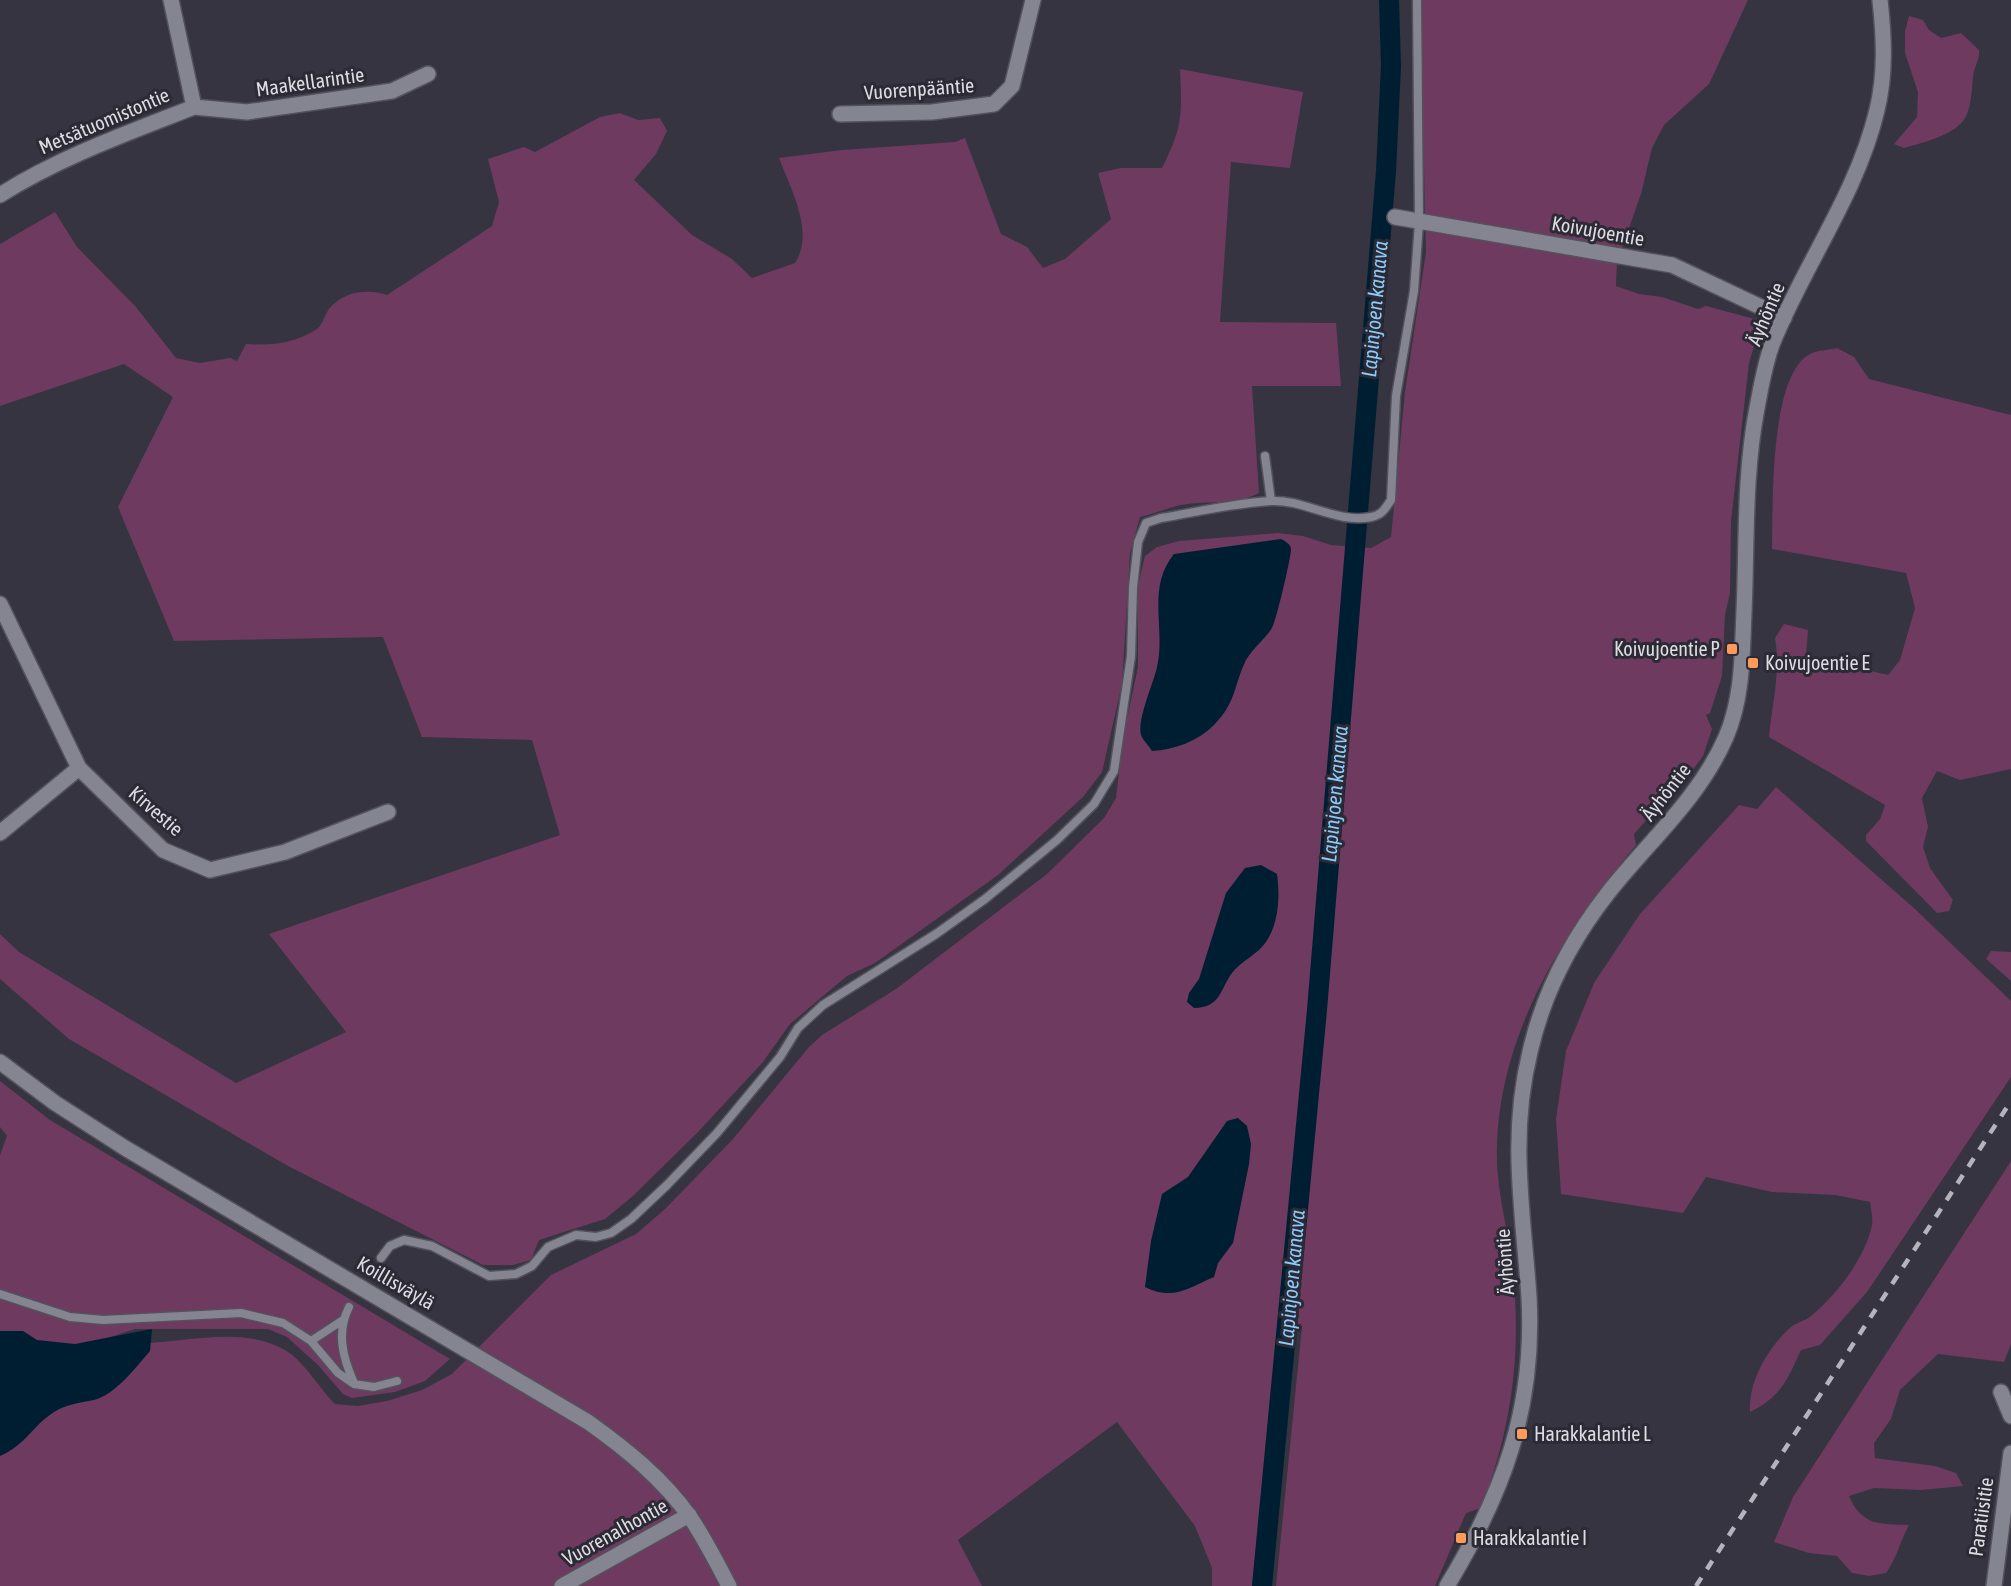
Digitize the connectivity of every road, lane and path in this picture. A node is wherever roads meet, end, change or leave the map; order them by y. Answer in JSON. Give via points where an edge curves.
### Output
{"nodes":[{"id":1,"x":171,"y":0,"type":"edge"},
{"id":2,"x":1033,"y":0,"type":"edge"},
{"id":3,"x":1417,"y":0,"type":"edge"},
{"id":4,"x":1880,"y":0,"type":"edge"},
{"id":5,"x":428,"y":74,"type":"dead end"},
{"id":6,"x":194,"y":107,"type":"junction"},
{"id":7,"x":840,"y":114,"type":"dead end"},
{"id":8,"x":0,"y":195,"type":"edge"},
{"id":9,"x":1395,"y":217,"type":"dead end"},
{"id":10,"x":1419,"y":223,"type":"junction"},
{"id":11,"x":1784,"y":318,"type":"junction"},
{"id":12,"x":1265,"y":456,"type":"dead end"},
{"id":13,"x":1271,"y":501,"type":"junction"},
{"id":14,"x":0,"y":604,"type":"edge"},
{"id":15,"x":79,"y":768,"type":"junction"},
{"id":16,"x":388,"y":812,"type":"dead end"},
{"id":17,"x":0,"y":833,"type":"edge"},
{"id":18,"x":0,"y":1062,"type":"edge"},
{"id":19,"x":381,"y":1258,"type":"dead end"},
{"id":20,"x":0,"y":1294,"type":"edge"},
{"id":21,"x":350,"y":1307,"type":"dead end"},
{"id":22,"x":343,"y":1320,"type":"junction"},
{"id":23,"x":311,"y":1341,"type":"junction"},
{"id":24,"x":397,"y":1381,"type":"dead end"},
{"id":25,"x":354,"y":1384,"type":"junction"},
{"id":26,"x":2001,"y":1392,"type":"dead end"},
{"id":27,"x":2011,"y":1416,"type":"edge"},
{"id":28,"x":2011,"y":1453,"type":"edge"},
{"id":29,"x":689,"y":1515,"type":"junction"},
{"id":30,"x":562,"y":1586,"type":"edge"},
{"id":31,"x":729,"y":1586,"type":"edge"},
{"id":32,"x":1447,"y":1586,"type":"edge"},
{"id":33,"x":1994,"y":1586,"type":"edge"}],
"edges":[{"from":1,"to":6,"type":"main road","name":"Metsätuomistontie"},
{"from":2,"to":7,"type":"main road","name":"Vuorenpääntie","via":[[1012,87],[994,104],[932,112]]},
{"from":3,"to":10,"type":"lane"},
{"from":4,"to":11,"type":"main road","name":"Äyhöntie","via":[[1883,73],[1864,154],[1843,204]]},
{"from":5,"to":6,"type":"main road","name":"Maakellarintie","via":[[392,92],[247,112]]},
{"from":6,"to":8,"type":"main road","name":"Metsätuomistontie","via":[[32,174]]},
{"from":9,"to":10,"type":"main road","name":"Koivujoentie"},
{"from":10,"to":11,"type":"main road","name":"Koivujoentie","via":[[1672,265]]},
{"from":10,"to":13,"type":"lane","via":[[1414,291],[1396,396],[1391,500],[1382,514],[1369,518]]},
{"from":11,"to":32,"type":"main road","name":"Äyhöntie","via":[[1771,347],[1756,411],[1747,502],[1743,662],[1728,731],[1696,790],[1609,891],[1583,928],[1559,971],[1531,1046],[1517,1138],[1529,1300],[1523,1408],[1500,1486]]},
{"from":12,"to":13,"type":"lane"},
{"from":13,"to":19,"type":"lane","via":[[1146,523],[1138,542],[1132,587],[1131,656],[1114,771],[1094,804],[1057,840],[984,899],[900,958],[823,1005],[798,1028],[780,1057],[717,1132],[631,1219],[611,1233],[596,1237],[576,1235],[548,1247],[532,1266],[516,1274],[489,1276],[432,1246],[404,1240],[390,1246]]},
{"from":14,"to":15,"type":"main road","name":"Kirvestie"},
{"from":15,"to":16,"type":"main road","name":"Kirvestie","via":[[164,850],[210,870],[285,852]]},
{"from":15,"to":17,"type":"main road"},
{"from":18,"to":29,"type":"main road","name":"Koillisväylä","via":[[125,1148],[588,1422],[631,1453]]},
{"from":20,"to":23,"type":"lane","via":[[70,1317],[103,1320],[242,1313],[283,1323]]},
{"from":21,"to":22,"type":"lane"},
{"from":22,"to":23,"type":"lane"},
{"from":22,"to":25,"type":"lane","via":[[342,1346]]},
{"from":23,"to":25,"type":"lane","via":[[338,1373]]},
{"from":24,"to":25,"type":"lane","via":[[375,1387]]},
{"from":26,"to":27,"type":"main road"},
{"from":28,"to":33,"type":"main road","name":"Paratiisitie"},
{"from":29,"to":30,"type":"main road","name":"Vuorenalhontie"},
{"from":29,"to":31,"type":"main road","name":"Koillisväylä"}]}
